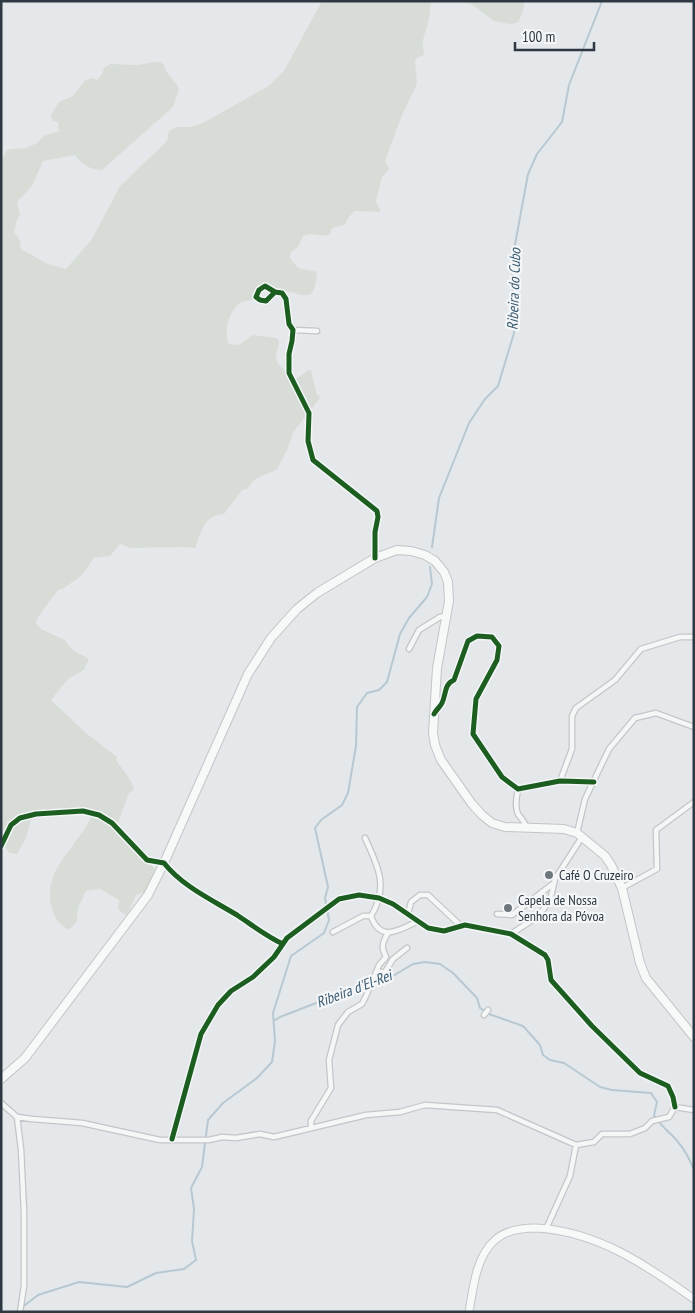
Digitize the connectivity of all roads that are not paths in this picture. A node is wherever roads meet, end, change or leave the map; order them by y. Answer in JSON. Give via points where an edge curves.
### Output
{"nodes":[{"id":1,"x":274,"y":292,"type":"dead end"},
{"id":2,"x":293,"y":330,"type":"junction"},
{"id":3,"x":317,"y":331,"type":"dead end"},
{"id":4,"x":375,"y":558,"type":"junction"},
{"id":5,"x":447,"y":615,"type":"junction"},
{"id":6,"x":694,"y":637,"type":"edge"},
{"id":7,"x":409,"y":649,"type":"dead end"},
{"id":8,"x":434,"y":714,"type":"junction"},
{"id":9,"x":694,"y":727,"type":"edge"},
{"id":10,"x":560,"y":781,"type":"junction"},
{"id":11,"x":594,"y":782,"type":"junction"},
{"id":12,"x":518,"y":789,"type":"junction"},
{"id":13,"x":694,"y":802,"type":"edge"},
{"id":14,"x":526,"y":828,"type":"junction"},
{"id":15,"x":579,"y":835,"type":"junction"},
{"id":16,"x":365,"y":838,"type":"dead end"},
{"id":17,"x":1,"y":846,"type":"edge"},
{"id":18,"x":164,"y":863,"type":"junction"},
{"id":19,"x":554,"y":883,"type":"junction"},
{"id":20,"x":622,"y":888,"type":"junction"},
{"id":21,"x":379,"y":898,"type":"junction"},
{"id":22,"x":408,"y":914,"type":"junction"},
{"id":23,"x":497,"y":914,"type":"dead end"},
{"id":24,"x":371,"y":916,"type":"junction"},
{"id":25,"x":418,"y":921,"type":"junction"},
{"id":26,"x":461,"y":926,"type":"junction"},
{"id":27,"x":333,"y":932,"type":"dead end"},
{"id":28,"x":388,"y":933,"type":"junction"},
{"id":29,"x":511,"y":934,"type":"junction"},
{"id":30,"x":283,"y":944,"type":"junction"},
{"id":31,"x":407,"y":948,"type":"dead end"},
{"id":32,"x":376,"y":972,"type":"junction"},
{"id":33,"x":488,"y":1010,"type":"dead end"},
{"id":34,"x":484,"y":1015,"type":"dead end"},
{"id":35,"x":694,"y":1037,"type":"edge"},
{"id":36,"x":1,"y":1079,"type":"edge"},
{"id":37,"x":1,"y":1103,"type":"edge"},
{"id":38,"x":675,"y":1107,"type":"junction"},
{"id":39,"x":694,"y":1110,"type":"edge"},
{"id":40,"x":17,"y":1117,"type":"junction"},
{"id":41,"x":311,"y":1128,"type":"junction"},
{"id":42,"x":172,"y":1139,"type":"junction"},
{"id":43,"x":576,"y":1145,"type":"junction"},
{"id":44,"x":546,"y":1229,"type":"junction"},
{"id":45,"x":694,"y":1299,"type":"edge"},
{"id":46,"x":20,"y":1312,"type":"edge"},
{"id":47,"x":469,"y":1312,"type":"edge"}],
"edges":[{"from":1,"to":2,"type":"street","via":[[282,293],[286,299],[289,324]]},
{"from":2,"to":3,"type":"street"},
{"from":2,"to":4,"type":"street","via":[[289,373],[308,414],[308,441],[313,460],[376,511]]},
{"from":4,"to":5,"type":"main road","via":[[398,550],[425,555],[435,561],[448,582]]},
{"from":4,"to":18,"type":"main road","via":[[297,609],[260,652]]},
{"from":5,"to":7,"type":"street","via":[[419,630]]},
{"from":5,"to":8,"type":"main road","via":[[437,668]]},
{"from":6,"to":10,"type":"street","via":[[641,649],[615,680],[576,708],[572,716],[572,749]]},
{"from":8,"to":12,"type":"street","via":[[454,680],[468,641],[477,636],[492,637],[499,646],[497,660],[476,699],[473,734],[502,777]]},
{"from":8,"to":14,"type":"main road","via":[[435,745],[441,760],[465,795],[492,823]]},
{"from":9,"to":11,"type":"street","via":[[656,713],[636,718],[609,749]]},
{"from":10,"to":11,"type":"street"},
{"from":10,"to":12,"type":"street"},
{"from":11,"to":15,"type":"street","via":[[585,799]]},
{"from":12,"to":14,"type":"street","via":[[518,814]]},
{"from":13,"to":20,"type":"street","via":[[656,830],[657,868]]},
{"from":14,"to":15,"type":"main road","via":[[555,828]]},
{"from":15,"to":19,"type":"street"},
{"from":15,"to":20,"type":"main road","via":[[608,861]]},
{"from":16,"to":21,"type":"street","via":[[378,867],[381,882]]},
{"from":17,"to":18,"type":"street","via":[[11,825],[20,818],[83,811],[112,823],[147,860]]},
{"from":18,"to":30,"type":"street","via":[[192,887]]},
{"from":18,"to":36,"type":"main road","via":[[148,895],[94,967],[25,1058]]},
{"from":19,"to":23,"type":"street","via":[[512,915]]},
{"from":19,"to":29,"type":"street","via":[[550,901],[537,917]]},
{"from":20,"to":35,"type":"main road","via":[[646,978]]},
{"from":21,"to":22,"type":"street"},
{"from":21,"to":24,"type":"street"},
{"from":21,"to":30,"type":"street","via":[[359,895],[339,898]]},
{"from":22,"to":25,"type":"street"},
{"from":22,"to":26,"type":"street","via":[[412,902],[420,895],[428,895]]},
{"from":24,"to":27,"type":"street","via":[[363,916]]},
{"from":24,"to":28,"type":"street","via":[[378,929]]},
{"from":25,"to":26,"type":"street","via":[[428,928],[444,931]]},
{"from":25,"to":28,"type":"street"},
{"from":26,"to":29,"type":"street"},
{"from":28,"to":32,"type":"street","via":[[382,942],[386,957]]},
{"from":29,"to":38,"type":"street","via":[[545,955],[552,980],[592,1026],[640,1073],[668,1086]]},
{"from":30,"to":42,"type":"street","via":[[274,958],[218,1005],[202,1034]]},
{"from":31,"to":32,"type":"street","via":[[393,959],[385,972]]},
{"from":32,"to":41,"type":"street","via":[[362,1004],[348,1012],[338,1025],[329,1060],[331,1088],[311,1121]]},
{"from":33,"to":34,"type":"street"},
{"from":37,"to":40,"type":"street"},
{"from":38,"to":39,"type":"street"},
{"from":38,"to":43,"type":"street","via":[[669,1117],[652,1120],[645,1128],[630,1134],[602,1134],[594,1142]]},
{"from":40,"to":42,"type":"street","via":[[82,1123],[160,1140]]},
{"from":40,"to":46,"type":"street","via":[[23,1184],[24,1286]]},
{"from":41,"to":42,"type":"street","via":[[274,1137],[260,1134],[209,1140]]},
{"from":41,"to":43,"type":"street","via":[[425,1105],[497,1110]]},
{"from":43,"to":44,"type":"street","via":[[570,1176]]},
{"from":44,"to":45,"type":"main road","via":[[584,1237],[612,1248]]},
{"from":44,"to":47,"type":"main road","via":[[519,1229],[494,1240],[482,1257]]}]}
